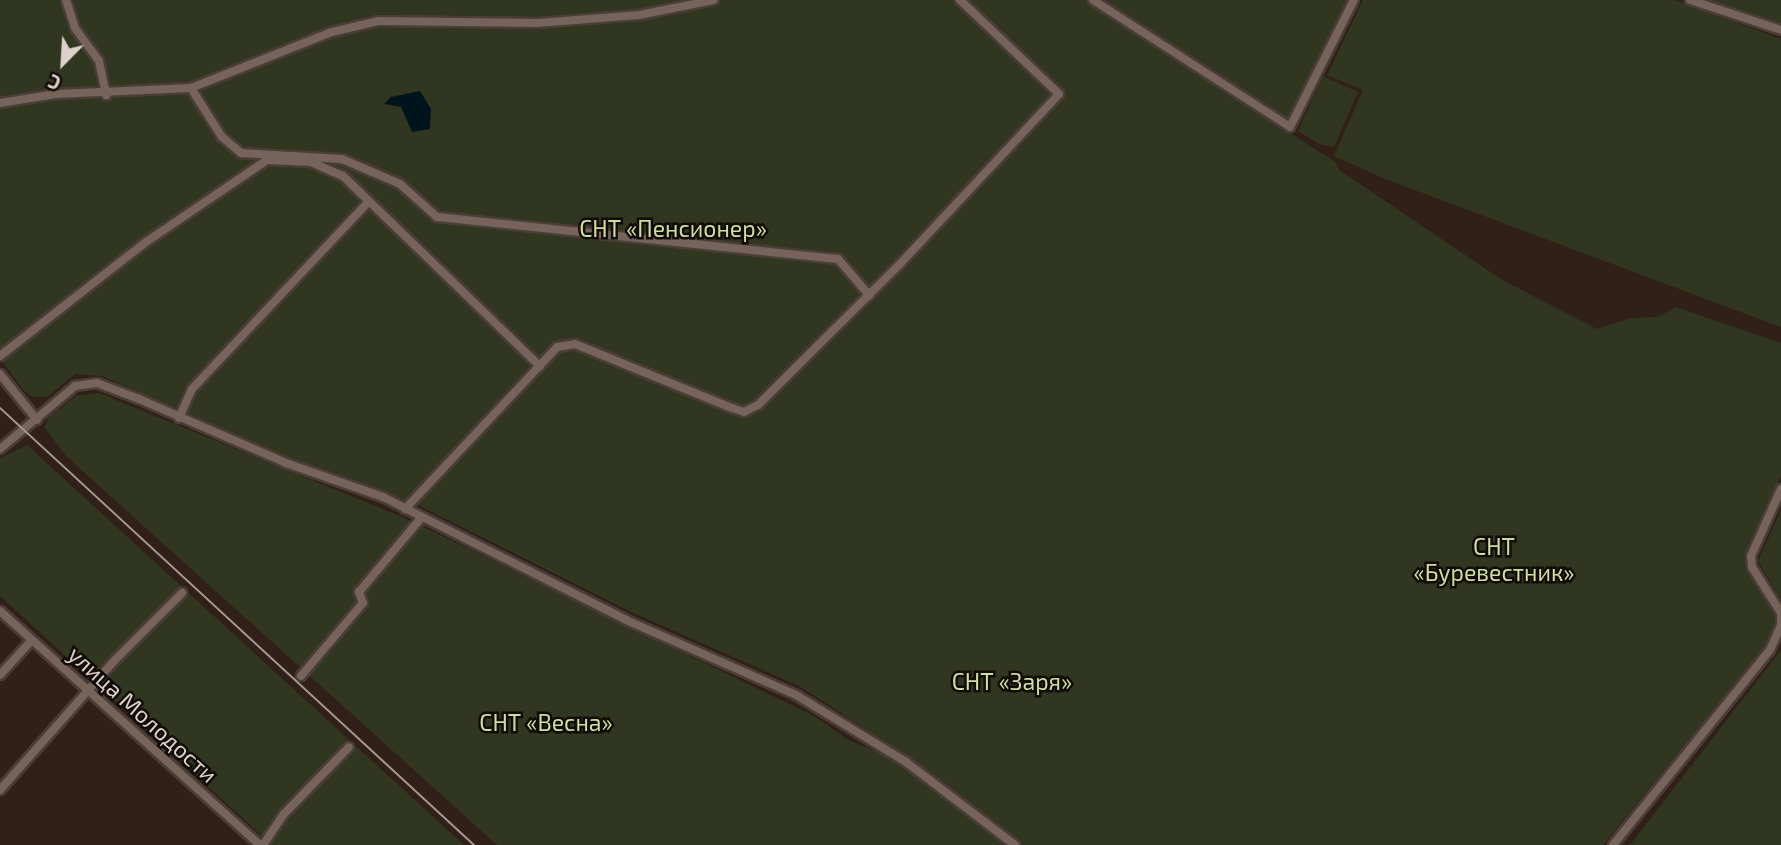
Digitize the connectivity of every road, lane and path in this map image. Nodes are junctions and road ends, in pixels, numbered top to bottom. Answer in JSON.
{"nodes":[{"id":1,"x":66,"y":0,"type":"edge"},
{"id":2,"x":714,"y":0,"type":"edge"},
{"id":3,"x":960,"y":0,"type":"edge"},
{"id":4,"x":1093,"y":0,"type":"edge"},
{"id":5,"x":1354,"y":0,"type":"edge"},
{"id":6,"x":1690,"y":0,"type":"edge"},
{"id":7,"x":1781,"y":30,"type":"edge"},
{"id":8,"x":191,"y":88,"type":"junction"},
{"id":9,"x":106,"y":95,"type":"junction"},
{"id":10,"x":0,"y":103,"type":"edge"},
{"id":11,"x":368,"y":202,"type":"junction"},
{"id":12,"x":869,"y":295,"type":"junction"},
{"id":13,"x":0,"y":356,"type":"edge"},
{"id":14,"x":540,"y":366,"type":"junction"},
{"id":15,"x":0,"y":374,"type":"edge"},
{"id":16,"x":179,"y":418,"type":"junction"},
{"id":17,"x":37,"y":420,"type":"junction"},
{"id":18,"x":0,"y":449,"type":"edge"},
{"id":19,"x":1781,"y":489,"type":"edge"},
{"id":20,"x":404,"y":509,"type":"junction"},
{"id":21,"x":421,"y":518,"type":"junction"},
{"id":22,"x":182,"y":593,"type":"dead end"},
{"id":23,"x":0,"y":611,"type":"edge"},
{"id":24,"x":1781,"y":625,"type":"edge"},
{"id":25,"x":32,"y":640,"type":"junction"},
{"id":26,"x":0,"y":675,"type":"edge"},
{"id":27,"x":301,"y":676,"type":"dead end"},
{"id":28,"x":88,"y":690,"type":"junction"},
{"id":29,"x":349,"y":747,"type":"dead end"},
{"id":30,"x":0,"y":790,"type":"edge"},
{"id":31,"x":262,"y":845,"type":"edge"},
{"id":32,"x":1015,"y":845,"type":"edge"},
{"id":33,"x":1613,"y":845,"type":"edge"}],
"edges":[{"from":1,"to":9,"type":"street"},
{"from":2,"to":8,"type":"street"},
{"from":3,"to":12,"type":"street"},
{"from":4,"to":5,"type":"street"},
{"from":6,"to":7,"type":"street"},
{"from":8,"to":9,"type":"street"},
{"from":8,"to":12,"type":"street"},
{"from":9,"to":10,"type":"street"},
{"from":11,"to":13,"type":"street"},
{"from":11,"to":14,"type":"street"},
{"from":11,"to":16,"type":"street"},
{"from":12,"to":14,"type":"street"},
{"from":14,"to":20,"type":"street"},
{"from":15,"to":17,"type":"street"},
{"from":16,"to":17,"type":"street"},
{"from":16,"to":20,"type":"street"},
{"from":17,"to":18,"type":"street"},
{"from":19,"to":24,"type":"street"},
{"from":20,"to":21,"type":"street"},
{"from":21,"to":27,"type":"street"},
{"from":21,"to":32,"type":"street"},
{"from":22,"to":28,"type":"street"},
{"from":23,"to":25,"type":"street","name":"улица Молодости"},
{"from":24,"to":33,"type":"street"},
{"from":25,"to":26,"type":"street"},
{"from":25,"to":28,"type":"street","name":"улица Молодости"},
{"from":28,"to":30,"type":"street"},
{"from":28,"to":31,"type":"street","name":"улица Молодости"},
{"from":29,"to":31,"type":"street"}]}
